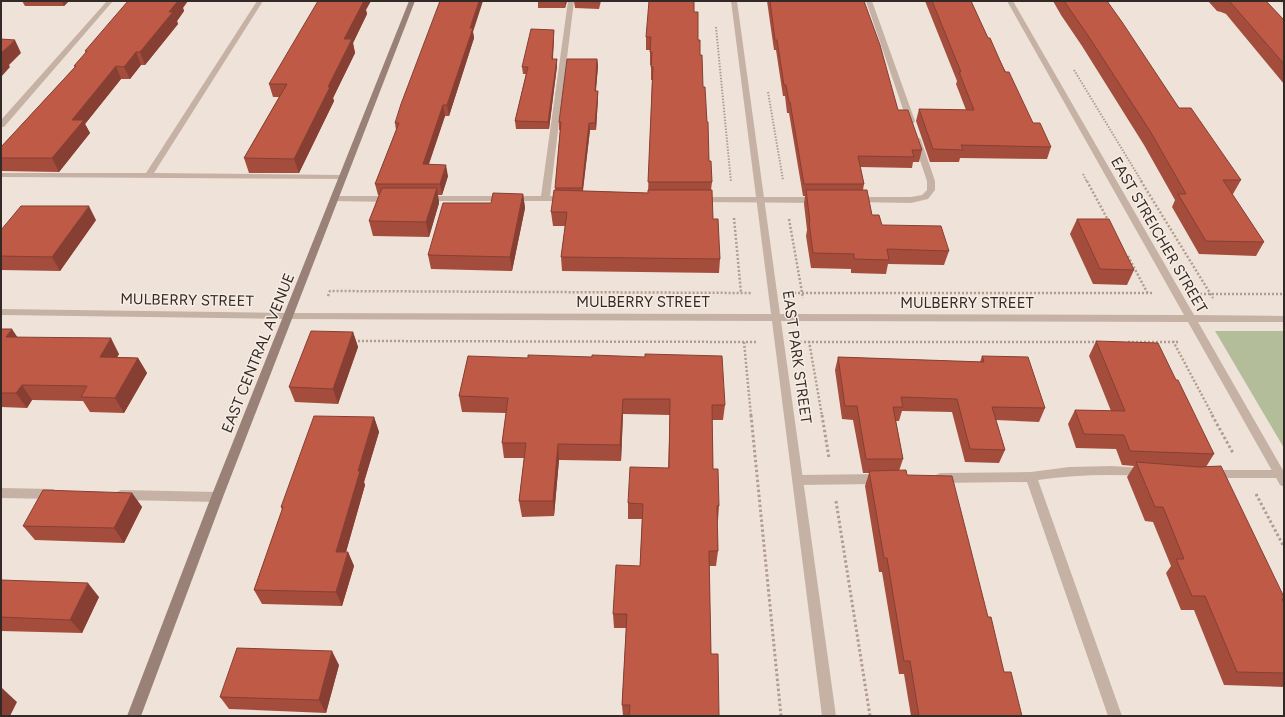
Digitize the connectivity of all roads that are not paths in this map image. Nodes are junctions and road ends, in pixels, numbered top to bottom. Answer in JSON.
{"nodes":[{"id":1,"x":110,"y":1,"type":"edge"},
{"id":2,"x":260,"y":1,"type":"edge"},
{"id":3,"x":412,"y":1,"type":"edge"},
{"id":4,"x":571,"y":1,"type":"edge"},
{"id":5,"x":734,"y":1,"type":"edge"},
{"id":6,"x":869,"y":1,"type":"edge"},
{"id":7,"x":1010,"y":1,"type":"edge"},
{"id":8,"x":1,"y":125,"type":"edge"},
{"id":9,"x":1,"y":175,"type":"edge"},
{"id":10,"x":148,"y":176,"type":"junction"},
{"id":11,"x":343,"y":177,"type":"junction"},
{"id":12,"x":334,"y":199,"type":"junction"},
{"id":13,"x":397,"y":199,"type":"edge"},
{"id":14,"x":420,"y":199,"type":"edge"},
{"id":15,"x":545,"y":199,"type":"junction"},
{"id":16,"x":576,"y":200,"type":"edge"},
{"id":17,"x":686,"y":200,"type":"edge"},
{"id":18,"x":760,"y":200,"type":"junction"},
{"id":19,"x":825,"y":200,"type":"edge"},
{"id":20,"x":848,"y":200,"type":"edge"},
{"id":21,"x":1,"y":312,"type":"edge"},
{"id":22,"x":289,"y":316,"type":"junction"},
{"id":23,"x":776,"y":318,"type":"junction"},
{"id":24,"x":1191,"y":318,"type":"junction"},
{"id":25,"x":1284,"y":319,"type":"edge"},
{"id":26,"x":1150,"y":472,"type":"edge"},
{"id":27,"x":1197,"y":474,"type":"edge"},
{"id":28,"x":1031,"y":477,"type":"junction"},
{"id":29,"x":928,"y":478,"type":"edge"},
{"id":30,"x":1282,"y":478,"type":"edge"},
{"id":31,"x":888,"y":479,"type":"edge"},
{"id":32,"x":798,"y":480,"type":"junction"},
{"id":33,"x":1,"y":493,"type":"edge"},
{"id":34,"x":63,"y":494,"type":"edge"},
{"id":35,"x":109,"y":495,"type":"edge"},
{"id":36,"x":217,"y":497,"type":"junction"},
{"id":37,"x":134,"y":716,"type":"edge"},
{"id":38,"x":829,"y":716,"type":"edge"},
{"id":39,"x":1115,"y":716,"type":"edge"}],
"edges":[{"from":1,"to":8,"type":"street"},
{"from":2,"to":10,"type":"street"},
{"from":3,"to":11,"type":"street","name":"EAST CENTRAL AVENUE"},
{"from":4,"to":15,"type":"street"},
{"from":5,"to":18,"type":"street","name":"EAST PARK STREET"},
{"from":6,"to":20,"type":"street"},
{"from":7,"to":24,"type":"street","name":"EAST STREICHER STREET"},
{"from":9,"to":10,"type":"street"},
{"from":10,"to":11,"type":"street"},
{"from":11,"to":12,"type":"street","name":"EAST CENTRAL AVENUE"},
{"from":12,"to":13,"type":"street"},
{"from":12,"to":22,"type":"street","name":"EAST CENTRAL AVENUE"},
{"from":14,"to":15,"type":"street"},
{"from":15,"to":16,"type":"street"},
{"from":17,"to":18,"type":"street"},
{"from":18,"to":19,"type":"street"},
{"from":18,"to":23,"type":"street","name":"EAST PARK STREET"},
{"from":21,"to":22,"type":"street","name":"MULBERRY STREET"},
{"from":22,"to":23,"type":"street","name":"MULBERRY STREET"},
{"from":22,"to":36,"type":"street","name":"EAST CENTRAL AVENUE"},
{"from":23,"to":24,"type":"street","name":"MULBERRY STREET"},
{"from":23,"to":32,"type":"street","name":"EAST PARK STREET"},
{"from":24,"to":25,"type":"street","name":"MULBERRY STREET"},
{"from":24,"to":30,"type":"street","name":"EAST STREICHER STREET"},
{"from":26,"to":28,"type":"street"},
{"from":27,"to":30,"type":"street"},
{"from":28,"to":29,"type":"street"},
{"from":28,"to":39,"type":"street"},
{"from":31,"to":32,"type":"street"},
{"from":32,"to":38,"type":"street","name":"EAST PARK STREET"},
{"from":33,"to":34,"type":"street"},
{"from":35,"to":36,"type":"street"},
{"from":36,"to":37,"type":"street","name":"EAST CENTRAL AVENUE"}]}
